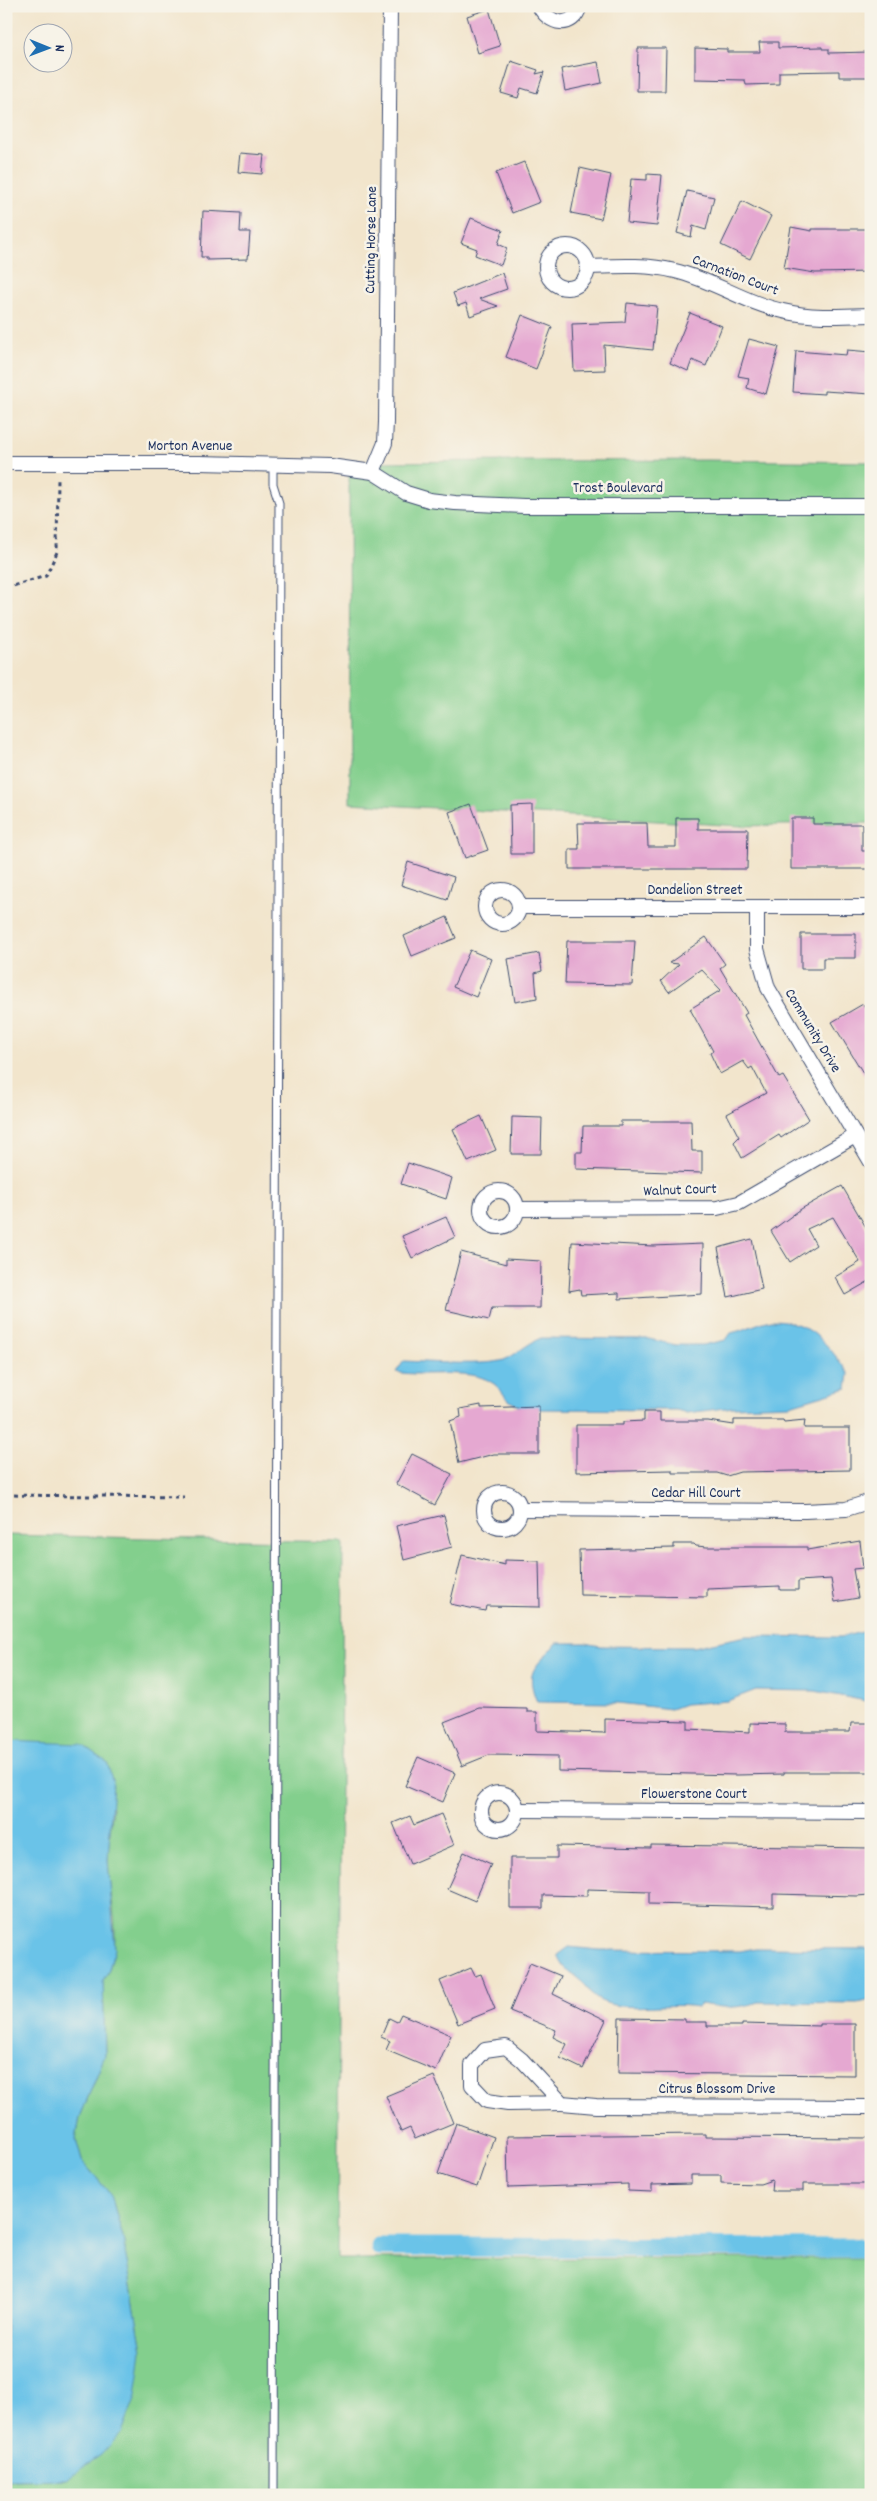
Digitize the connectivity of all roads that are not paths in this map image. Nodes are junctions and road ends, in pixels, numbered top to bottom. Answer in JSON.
{"nodes":[{"id":1,"x":390,"y":6,"type":"edge"},
{"id":2,"x":539,"y":6,"type":"edge"},
{"id":3,"x":580,"y":6,"type":"edge"},
{"id":4,"x":587,"y":267,"type":"dead end"},
{"id":5,"x":871,"y":315,"type":"edge"},
{"id":6,"x":6,"y":463,"type":"edge"},
{"id":7,"x":273,"y":464,"type":"junction"},
{"id":8,"x":373,"y":472,"type":"junction"},
{"id":9,"x":871,"y":506,"type":"edge"},
{"id":10,"x":520,"y":906,"type":"dead end"},
{"id":11,"x":757,"y":907,"type":"junction"},
{"id":12,"x":871,"y":907,"type":"edge"},
{"id":13,"x":855,"y":1136,"type":"junction"},
{"id":14,"x":871,"y":1162,"type":"edge"},
{"id":15,"x":517,"y":1209,"type":"dead end"},
{"id":16,"x":871,"y":1501,"type":"edge"},
{"id":17,"x":520,"y":1509,"type":"dead end"},
{"id":18,"x":517,"y":1810,"type":"dead end"},
{"id":19,"x":871,"y":1812,"type":"edge"},
{"id":20,"x":562,"y":2103,"type":"junction"},
{"id":21,"x":871,"y":2107,"type":"edge"},
{"id":22,"x":274,"y":2495,"type":"edge"}],
"edges":[{"from":1,"to":8,"type":"street","name":"Cutting Horse Lane"},
{"from":2,"to":3,"type":"street"},
{"from":4,"to":5,"type":"street","name":"Carnation Court"},
{"from":6,"to":7,"type":"street","name":"Morton Avenue"},
{"from":7,"to":8,"type":"street","name":"Morton Avenue"},
{"from":7,"to":22,"type":"lane"},
{"from":8,"to":9,"type":"street","name":"Trost Boulevard"},
{"from":10,"to":11,"type":"street","name":"Dandelion Street"},
{"from":11,"to":12,"type":"street","name":"Dandelion Street"},
{"from":11,"to":13,"type":"street","name":"Community Drive"},
{"from":13,"to":14,"type":"street","name":"Community Drive"},
{"from":13,"to":15,"type":"street","name":"Walnut Court"},
{"from":16,"to":17,"type":"street","name":"Cedar Hill Court"},
{"from":18,"to":19,"type":"street","name":"Flowerstone Court"},
{"from":20,"to":20,"type":"street","name":"Citrus Blossom Drive"},
{"from":20,"to":21,"type":"street","name":"Citrus Blossom Drive"}]}
